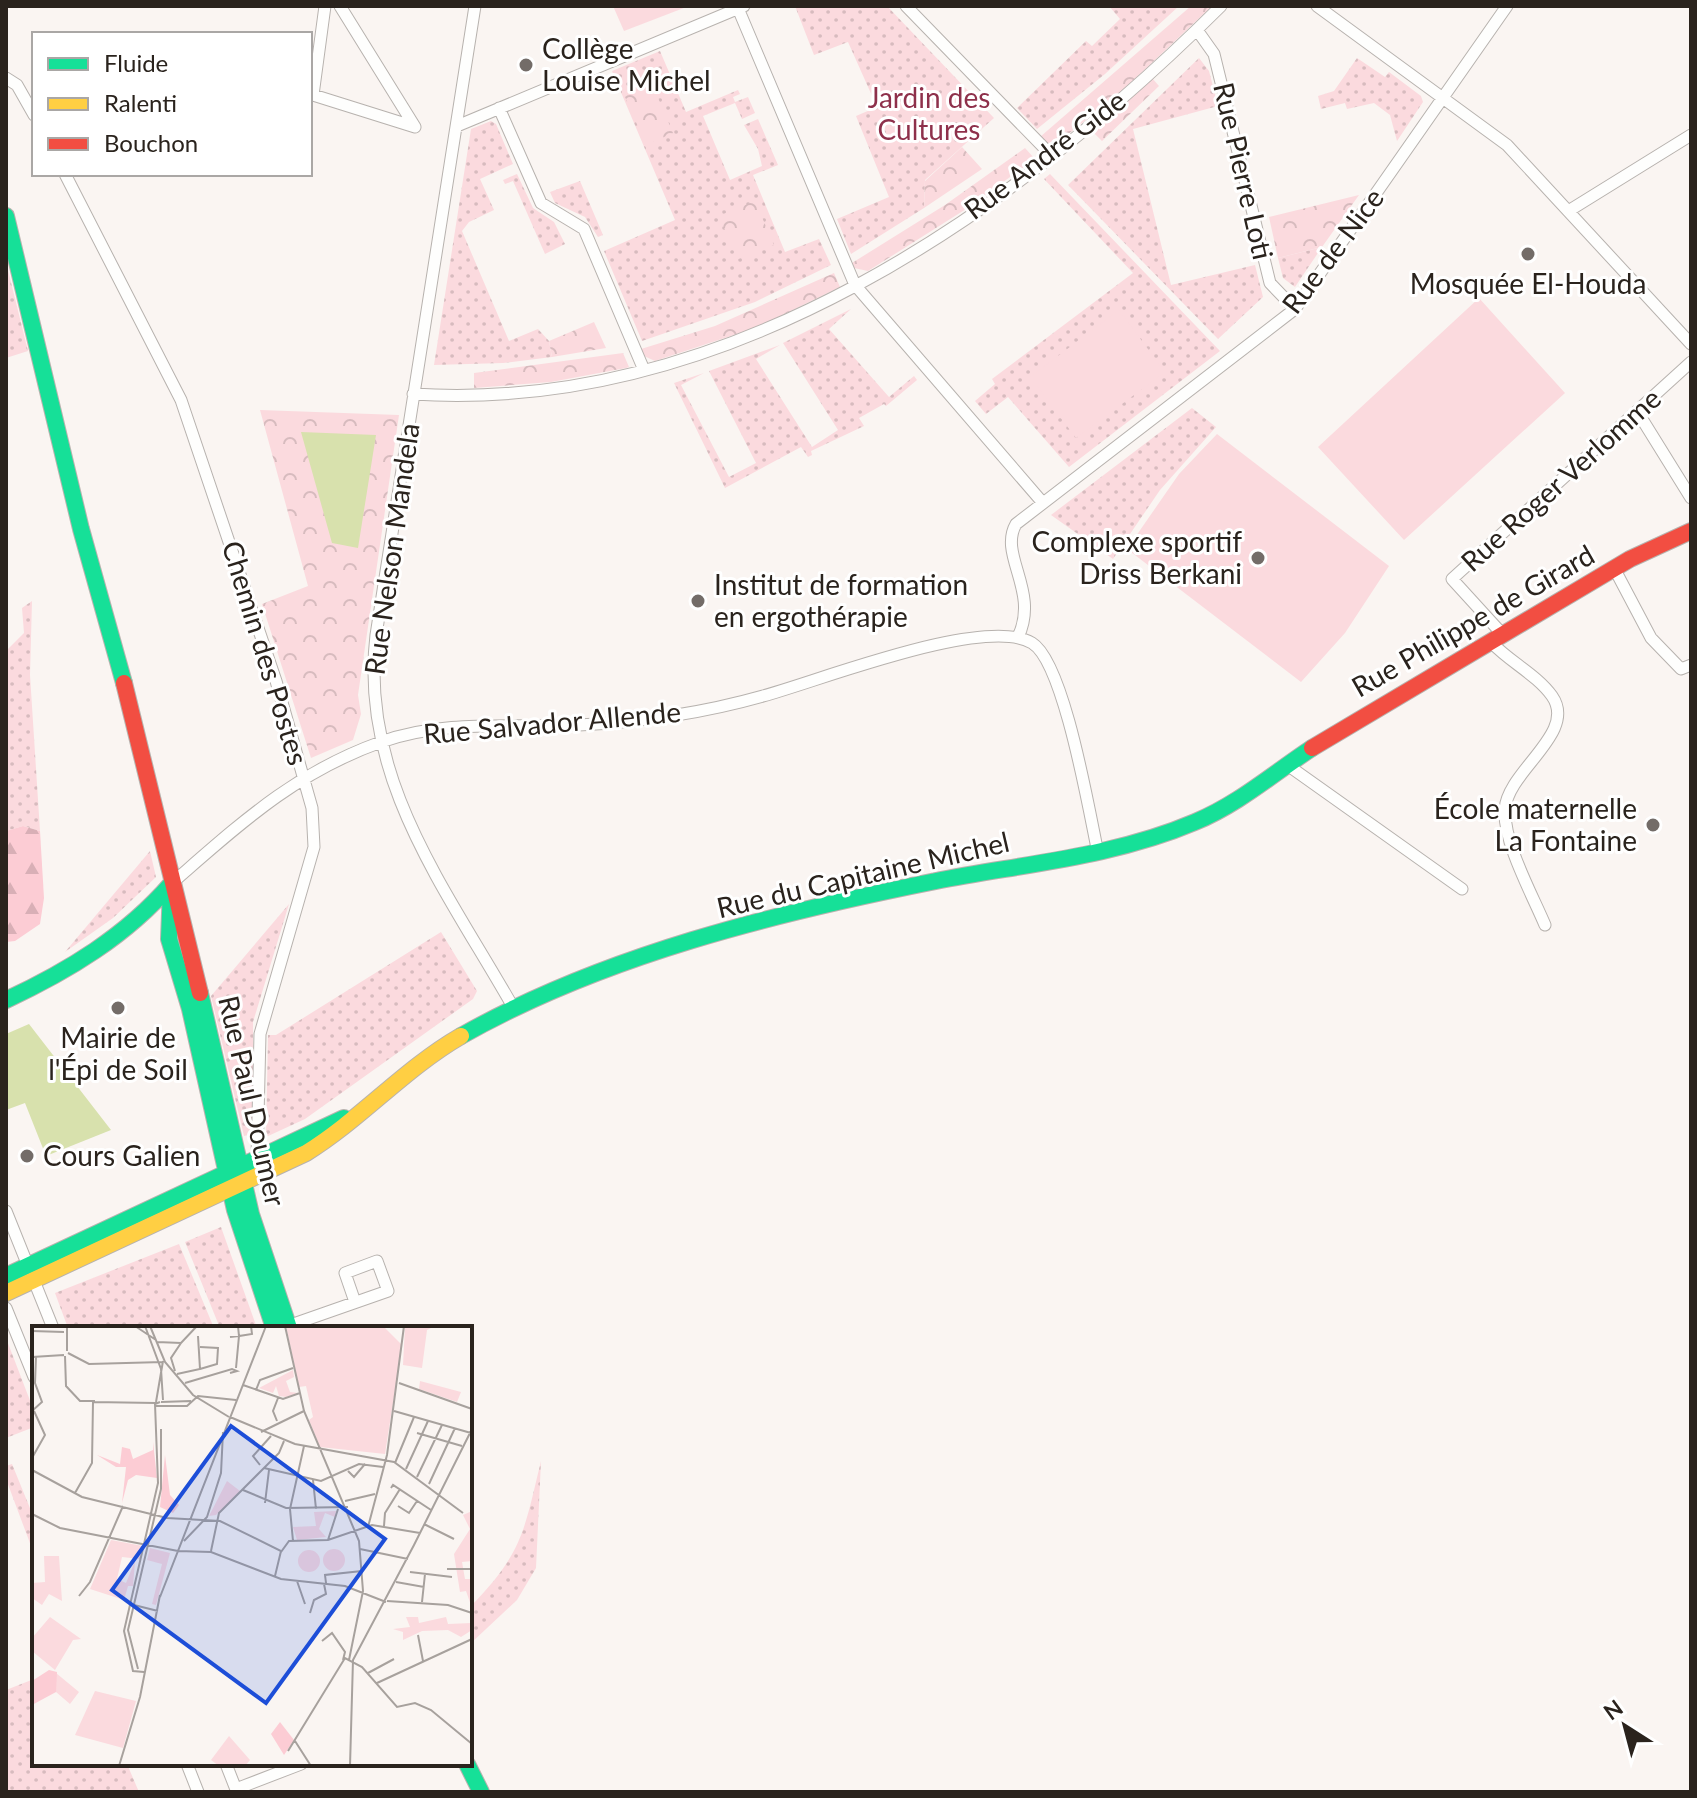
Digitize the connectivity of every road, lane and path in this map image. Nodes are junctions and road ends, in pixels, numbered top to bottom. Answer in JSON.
{"nodes":[{"id":1,"x":325,"y":6,"type":"edge"},
{"id":2,"x":340,"y":6,"type":"edge"},
{"id":3,"x":475,"y":6,"type":"edge"},
{"id":4,"x":906,"y":6,"type":"edge"},
{"id":5,"x":1221,"y":6,"type":"edge"},
{"id":6,"x":1317,"y":6,"type":"edge"},
{"id":7,"x":1507,"y":6,"type":"edge"},
{"id":8,"x":740,"y":7,"type":"edge"},
{"id":9,"x":1197,"y":30,"type":"junction"},
{"id":10,"x":6,"y":78,"type":"edge"},
{"id":11,"x":1443,"y":99,"type":"junction"},
{"id":12,"x":499,"y":108,"type":"junction"},
{"id":13,"x":32,"y":111,"type":"edge"},
{"id":14,"x":457,"y":126,"type":"junction"},
{"id":15,"x":1691,"y":135,"type":"edge"},
{"id":16,"x":1051,"y":155,"type":"junction"},
{"id":17,"x":66,"y":176,"type":"edge"},
{"id":18,"x":1570,"y":210,"type":"junction"},
{"id":19,"x":6,"y":216,"type":"edge"},
{"id":20,"x":855,"y":285,"type":"junction"},
{"id":21,"x":1295,"y":309,"type":"junction"},
{"id":22,"x":1691,"y":344,"type":"edge"},
{"id":23,"x":1691,"y":362,"type":"edge"},
{"id":24,"x":644,"y":370,"type":"junction"},
{"id":25,"x":413,"y":394,"type":"junction"},
{"id":26,"x":1637,"y":411,"type":"junction"},
{"id":27,"x":1691,"y":498,"type":"edge"},
{"id":28,"x":1043,"y":503,"type":"junction"},
{"id":29,"x":1691,"y":531,"type":"edge"},
{"id":30,"x":1614,"y":568,"type":"junction"},
{"id":31,"x":1018,"y":637,"type":"junction"},
{"id":32,"x":1498,"y":639,"type":"junction"},
{"id":33,"x":1691,"y":665,"type":"edge"},
{"id":34,"x":380,"y":742,"type":"junction"},
{"id":35,"x":1286,"y":764,"type":"junction"},
{"id":36,"x":304,"y":777,"type":"junction"},
{"id":37,"x":1098,"y":853,"type":"junction"},
{"id":38,"x":172,"y":883,"type":"junction"},
{"id":39,"x":1462,"y":889,"type":"dead end"},
{"id":40,"x":1545,"y":925,"type":"dead end"},
{"id":41,"x":6,"y":1000,"type":"edge"},
{"id":42,"x":513,"y":1007,"type":"junction"},
{"id":43,"x":373,"y":1100,"type":"junction"},
{"id":44,"x":257,"y":1159,"type":"junction"},
{"id":45,"x":236,"y":1179,"type":"junction"},
{"id":46,"x":6,"y":1211,"type":"edge"},
{"id":47,"x":32,"y":1274,"type":"junction"},
{"id":48,"x":6,"y":1276,"type":"edge"},
{"id":49,"x":6,"y":1293,"type":"edge"},
{"id":50,"x":355,"y":1302,"type":"dead end"},
{"id":51,"x":6,"y":1308,"type":"edge"},
{"id":52,"x":52,"y":1326,"type":"edge"},
{"id":53,"x":284,"y":1326,"type":"edge"},
{"id":54,"x":287,"y":1326,"type":"edge"},
{"id":55,"x":32,"y":1372,"type":"edge"},
{"id":56,"x":188,"y":1766,"type":"edge"},
{"id":57,"x":227,"y":1766,"type":"edge"},
{"id":58,"x":296,"y":1766,"type":"edge"},
{"id":59,"x":468,"y":1766,"type":"edge"},
{"id":60,"x":236,"y":1791,"type":"edge"},
{"id":61,"x":198,"y":1792,"type":"edge"},
{"id":62,"x":481,"y":1792,"type":"edge"}],
"edges":[{"from":1,"to":2,"type":"street"},
{"from":3,"to":14,"type":"street"},
{"from":4,"to":16,"type":"street"},
{"from":5,"to":9,"type":"street","name":"Rue André Gide"},
{"from":6,"to":11,"type":"street"},
{"from":7,"to":11,"type":"street","name":"Rue de Nice"},
{"from":8,"to":12,"type":"street"},
{"from":8,"to":20,"type":"street"},
{"from":9,"to":16,"type":"street","name":"Rue André Gide"},
{"from":9,"to":21,"type":"street","name":"Rue Pierre Loti"},
{"from":10,"to":13,"type":"street"},
{"from":11,"to":18,"type":"street"},
{"from":11,"to":21,"type":"street","name":"Rue de Nice"},
{"from":12,"to":14,"type":"street"},
{"from":12,"to":24,"type":"street"},
{"from":14,"to":25,"type":"street","name":"Rue Nelson Mandela"},
{"from":15,"to":18,"type":"street"},
{"from":16,"to":20,"type":"street","name":"Rue André Gide"},
{"from":17,"to":36,"type":"street","name":"Chemin des Postes"},
{"from":18,"to":22,"type":"street"},
{"from":19,"to":38,"type":"main road","name":"Rue Paul Doumer"},
{"from":20,"to":24,"type":"street","name":"Rue André Gide"},
{"from":20,"to":28,"type":"street"},
{"from":21,"to":28,"type":"street","name":"Rue de Nice"},
{"from":23,"to":26,"type":"street","name":"Rue Roger Verlomme"},
{"from":24,"to":25,"type":"street","name":"Rue André Gide"},
{"from":25,"to":34,"type":"street","name":"Rue Nelson Mandela"},
{"from":26,"to":27,"type":"street"},
{"from":26,"to":32,"type":"street","name":"Rue Roger Verlomme"},
{"from":28,"to":31,"type":"street","name":"Rue de Nice"},
{"from":29,"to":30,"type":"main road","name":"Rue Philippe de Girard"},
{"from":30,"to":32,"type":"main road","name":"Rue Philippe de Girard"},
{"from":30,"to":33,"type":"street"},
{"from":31,"to":34,"type":"street","name":"Rue Salvador Allende"},
{"from":31,"to":37,"type":"street"},
{"from":32,"to":35,"type":"main road","name":"Rue Philippe de Girard"},
{"from":32,"to":40,"type":"street"},
{"from":34,"to":36,"type":"street","name":"Rue Salvador Allende"},
{"from":34,"to":42,"type":"street","name":"Rue Nelson Mandela"},
{"from":35,"to":37,"type":"main road","name":"Rue du Capitaine Michel"},
{"from":35,"to":39,"type":"street"},
{"from":36,"to":38,"type":"street","name":"Rue Salvador Allende"},
{"from":36,"to":44,"type":"street","name":"Chemin des Postes"},
{"from":37,"to":42,"type":"main road","name":"Rue du Capitaine Michel"},
{"from":38,"to":41,"type":"main road"},
{"from":38,"to":45,"type":"main road","name":"Rue Paul Doumer"},
{"from":42,"to":43,"type":"main road","name":"Rue du Capitaine Michel"},
{"from":43,"to":44,"type":"main road","name":"Rue du Capitaine Michel"},
{"from":43,"to":45,"type":"main road","name":"Rue du Capitaine Michel"},
{"from":44,"to":45,"type":"main road","name":"Rue du Capitaine Michel"},
{"from":45,"to":47,"type":"main road"},
{"from":45,"to":53,"type":"main road","name":"Rue Paul Doumer"},
{"from":46,"to":47,"type":"street"},
{"from":47,"to":48,"type":"main road"},
{"from":47,"to":49,"type":"main road"},
{"from":47,"to":52,"type":"street"},
{"from":50,"to":54,"type":"street"},
{"from":51,"to":55,"type":"street"},
{"from":56,"to":61,"type":"street"},
{"from":57,"to":60,"type":"street"},
{"from":58,"to":60,"type":"street"},
{"from":59,"to":62,"type":"main road"}]}
